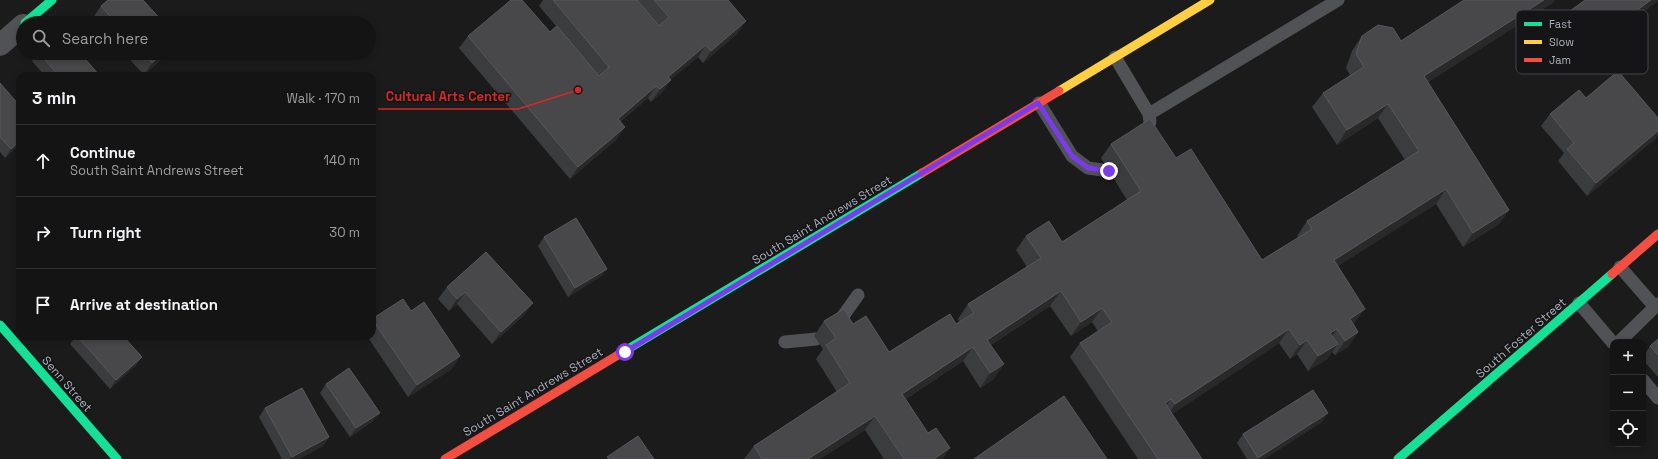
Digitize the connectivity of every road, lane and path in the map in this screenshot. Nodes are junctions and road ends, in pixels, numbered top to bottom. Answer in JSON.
{"nodes":[{"id":1,"x":52,"y":0,"type":"edge"},
{"id":2,"x":1210,"y":0,"type":"edge"},
{"id":3,"x":1331,"y":2,"type":"edge"},
{"id":4,"x":33,"y":16,"type":"edge"},
{"id":5,"x":16,"y":31,"type":"edge"},
{"id":6,"x":1,"y":43,"type":"edge"},
{"id":7,"x":1115,"y":57,"type":"junction"},
{"id":8,"x":1038,"y":103,"type":"junction"},
{"id":9,"x":1149,"y":114,"type":"junction"},
{"id":10,"x":1152,"y":132,"type":"edge"},
{"id":11,"x":1109,"y":171,"type":"dead end"},
{"id":12,"x":1658,"y":234,"type":"edge"},
{"id":13,"x":1620,"y":267,"type":"junction"},
{"id":14,"x":858,"y":295,"type":"dead end"},
{"id":15,"x":1579,"y":303,"type":"junction"},
{"id":16,"x":1656,"y":306,"type":"edge"},
{"id":17,"x":0,"y":324,"type":"edge"},
{"id":18,"x":836,"y":326,"type":"edge"},
{"id":19,"x":816,"y":339,"type":"dead end"},
{"id":20,"x":1610,"y":339,"type":"edge"},
{"id":21,"x":1623,"y":339,"type":"edge"},
{"id":22,"x":785,"y":342,"type":"dead end"},
{"id":23,"x":1646,"y":384,"type":"edge"},
{"id":24,"x":1658,"y":398,"type":"edge"},
{"id":25,"x":117,"y":459,"type":"edge"},
{"id":26,"x":445,"y":459,"type":"edge"},
{"id":27,"x":1398,"y":459,"type":"edge"}],
"edges":[{"from":1,"to":4,"type":"street"},
{"from":2,"to":7,"type":"street","name":"South Saint Andrews Street"},
{"from":3,"to":9,"type":"lane"},
{"from":5,"to":6,"type":"street"},
{"from":7,"to":8,"type":"street","name":"South Saint Andrews Street"},
{"from":7,"to":9,"type":"lane"},
{"from":8,"to":11,"type":"lane"},
{"from":8,"to":26,"type":"street","name":"South Saint Andrews Street"},
{"from":9,"to":10,"type":"lane"},
{"from":12,"to":13,"type":"street","name":"South Foster Street"},
{"from":13,"to":15,"type":"street","name":"South Foster Street"},
{"from":13,"to":16,"type":"lane"},
{"from":14,"to":18,"type":"lane"},
{"from":15,"to":20,"type":"lane"},
{"from":15,"to":27,"type":"street","name":"South Foster Street"},
{"from":16,"to":21,"type":"lane"},
{"from":17,"to":25,"type":"street","name":"Senn Street"},
{"from":19,"to":22,"type":"lane"},
{"from":23,"to":24,"type":"lane"}]}
